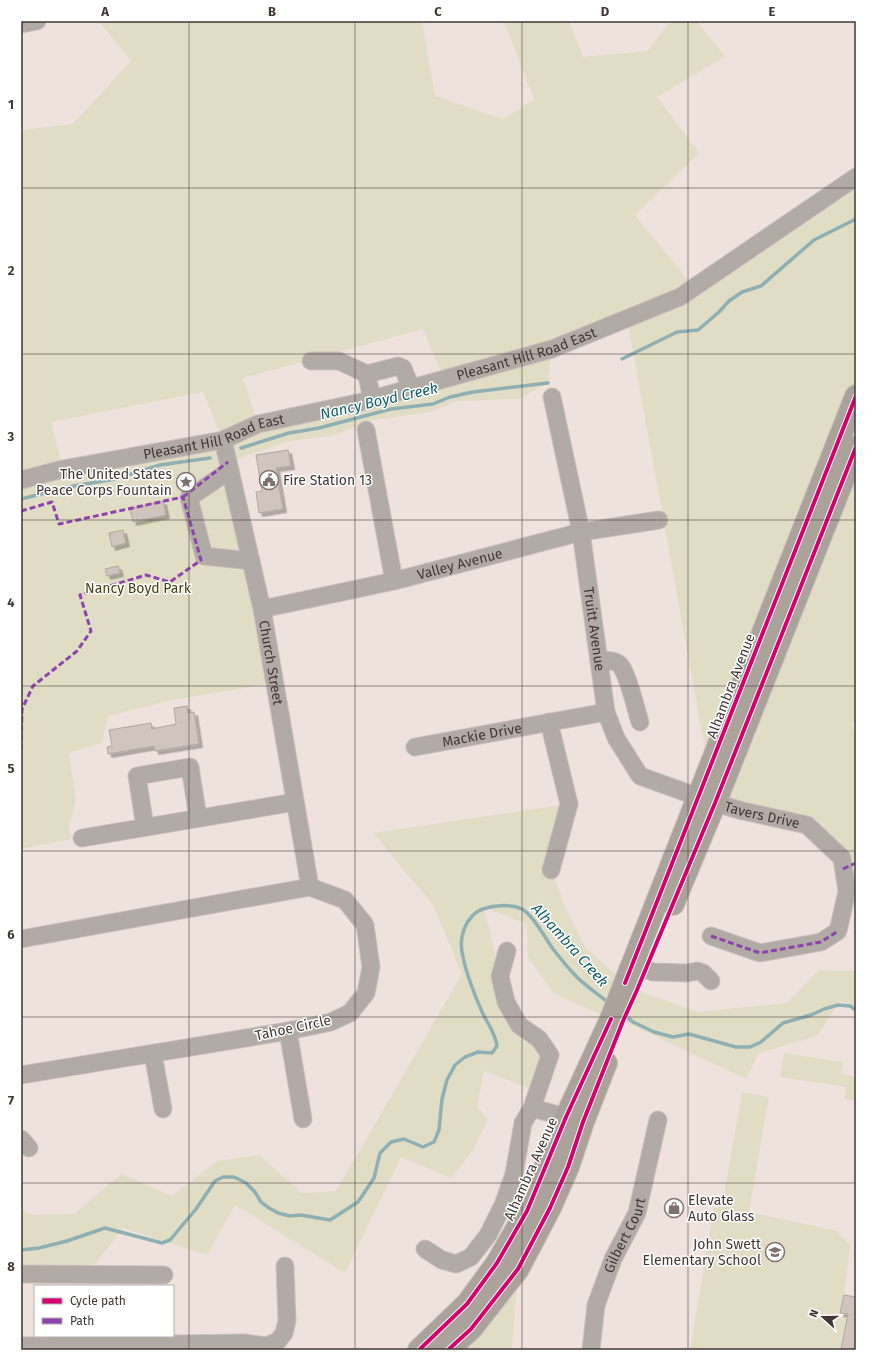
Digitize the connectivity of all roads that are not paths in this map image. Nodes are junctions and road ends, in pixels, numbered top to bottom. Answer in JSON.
{"nodes":[{"id":1,"x":37,"y":21,"type":"edge"},
{"id":2,"x":21,"y":24,"type":"edge"},
{"id":3,"x":856,"y":177,"type":"edge"},
{"id":4,"x":311,"y":361,"type":"dead end"},
{"id":5,"x":367,"y":374,"type":"junction"},
{"id":6,"x":411,"y":388,"type":"junction"},
{"id":7,"x":856,"y":396,"type":"edge"},
{"id":8,"x":552,"y":397,"type":"dead end"},
{"id":9,"x":372,"y":399,"type":"junction"},
{"id":10,"x":366,"y":430,"type":"dead end"},
{"id":11,"x":223,"y":440,"type":"junction"},
{"id":12,"x":856,"y":447,"type":"edge"},
{"id":13,"x":230,"y":470,"type":"junction"},
{"id":14,"x":21,"y":480,"type":"edge"},
{"id":15,"x":659,"y":520,"type":"dead end"},
{"id":16,"x":581,"y":532,"type":"junction"},
{"id":17,"x":251,"y":561,"type":"junction"},
{"id":18,"x":394,"y":581,"type":"junction"},
{"id":19,"x":262,"y":610,"type":"junction"},
{"id":20,"x":599,"y":660,"type":"junction"},
{"id":21,"x":606,"y":712,"type":"junction"},
{"id":22,"x":549,"y":722,"type":"junction"},
{"id":23,"x":640,"y":722,"type":"dead end"},
{"id":24,"x":415,"y":747,"type":"dead end"},
{"id":25,"x":707,"y":800,"type":"junction"},
{"id":26,"x":295,"y":802,"type":"junction"},
{"id":27,"x":198,"y":818,"type":"junction"},
{"id":28,"x":145,"y":827,"type":"junction"},
{"id":29,"x":82,"y":838,"type":"dead end"},
{"id":30,"x":850,"y":866,"type":"edge"},
{"id":31,"x":552,"y":870,"type":"dead end"},
{"id":32,"x":310,"y":887,"type":"junction"},
{"id":33,"x":711,"y":936,"type":"dead end"},
{"id":34,"x":21,"y":939,"type":"edge"},
{"id":35,"x":507,"y":951,"type":"dead end"},
{"id":36,"x":635,"y":977,"type":"junction"},
{"id":37,"x":711,"y":981,"type":"dead end"},
{"id":38,"x":288,"y":1031,"type":"junction"},
{"id":39,"x":153,"y":1054,"type":"junction"},
{"id":40,"x":21,"y":1075,"type":"edge"},
{"id":41,"x":532,"y":1108,"type":"junction"},
{"id":42,"x":163,"y":1109,"type":"dead end"},
{"id":43,"x":303,"y":1118,"type":"dead end"},
{"id":44,"x":574,"y":1120,"type":"junction"},
{"id":45,"x":658,"y":1120,"type":"dead end"},
{"id":46,"x":425,"y":1249,"type":"dead end"},
{"id":47,"x":285,"y":1266,"type":"dead end"},
{"id":48,"x":21,"y":1274,"type":"edge"},
{"id":49,"x":164,"y":1275,"type":"dead end"},
{"id":50,"x":21,"y":1346,"type":"edge"},
{"id":51,"x":419,"y":1350,"type":"edge"},
{"id":52,"x":448,"y":1350,"type":"edge"},
{"id":53,"x":590,"y":1350,"type":"edge"}],
"edges":[{"from":1,"to":2,"type":"street"},
{"from":3,"to":6,"type":"street","name":"Pleasant Hill Road East"},
{"from":4,"to":5,"type":"street"},
{"from":5,"to":6,"type":"street"},
{"from":5,"to":9,"type":"street"},
{"from":6,"to":9,"type":"street","name":"Pleasant Hill Road East"},
{"from":7,"to":25,"type":"main road","name":"Alhambra Avenue"},
{"from":8,"to":16,"type":"street","name":"Truitt Avenue"},
{"from":9,"to":11,"type":"street","name":"Pleasant Hill Road East"},
{"from":10,"to":18,"type":"street"},
{"from":11,"to":13,"type":"street","name":"Church Street"},
{"from":11,"to":14,"type":"street","name":"Pleasant Hill Road East"},
{"from":12,"to":25,"type":"main road","name":"Alhambra Avenue"},
{"from":13,"to":17,"type":"street","name":"Church Street"},
{"from":13,"to":17,"type":"street"},
{"from":15,"to":16,"type":"street","name":"Valley Avenue"},
{"from":16,"to":18,"type":"street","name":"Valley Avenue"},
{"from":16,"to":20,"type":"street","name":"Truitt Avenue"},
{"from":17,"to":19,"type":"street","name":"Church Street"},
{"from":18,"to":19,"type":"street","name":"Valley Avenue"},
{"from":19,"to":26,"type":"street","name":"Church Street"},
{"from":20,"to":21,"type":"street","name":"Truitt Avenue"},
{"from":20,"to":23,"type":"street"},
{"from":21,"to":22,"type":"street","name":"Mackie Drive"},
{"from":21,"to":25,"type":"street","name":"Truitt Avenue"},
{"from":22,"to":24,"type":"street","name":"Mackie Drive"},
{"from":22,"to":31,"type":"street"},
{"from":25,"to":30,"type":"street","name":"Tavers Drive"},
{"from":25,"to":36,"type":"main road","name":"Alhambra Avenue"},
{"from":26,"to":27,"type":"street"},
{"from":26,"to":32,"type":"street","name":"Church Street"},
{"from":27,"to":28,"type":"street"},
{"from":27,"to":28,"type":"street"},
{"from":28,"to":29,"type":"street"},
{"from":30,"to":33,"type":"street","name":"Tavers Drive"},
{"from":32,"to":34,"type":"street"},
{"from":32,"to":38,"type":"street","name":"Tahoe Circle"},
{"from":35,"to":41,"type":"street"},
{"from":36,"to":37,"type":"street"},
{"from":36,"to":44,"type":"main road","name":"Alhambra Avenue"},
{"from":38,"to":39,"type":"street","name":"Tahoe Circle"},
{"from":38,"to":43,"type":"street"},
{"from":39,"to":40,"type":"street","name":"Tahoe Circle"},
{"from":39,"to":42,"type":"street"},
{"from":41,"to":44,"type":"street"},
{"from":41,"to":46,"type":"street"},
{"from":44,"to":51,"type":"main road","name":"Alhambra Avenue"},
{"from":44,"to":52,"type":"main road","name":"Alhambra Avenue"},
{"from":45,"to":53,"type":"street","name":"Gilbert Court"},
{"from":47,"to":50,"type":"street"},
{"from":48,"to":49,"type":"street"}]}
